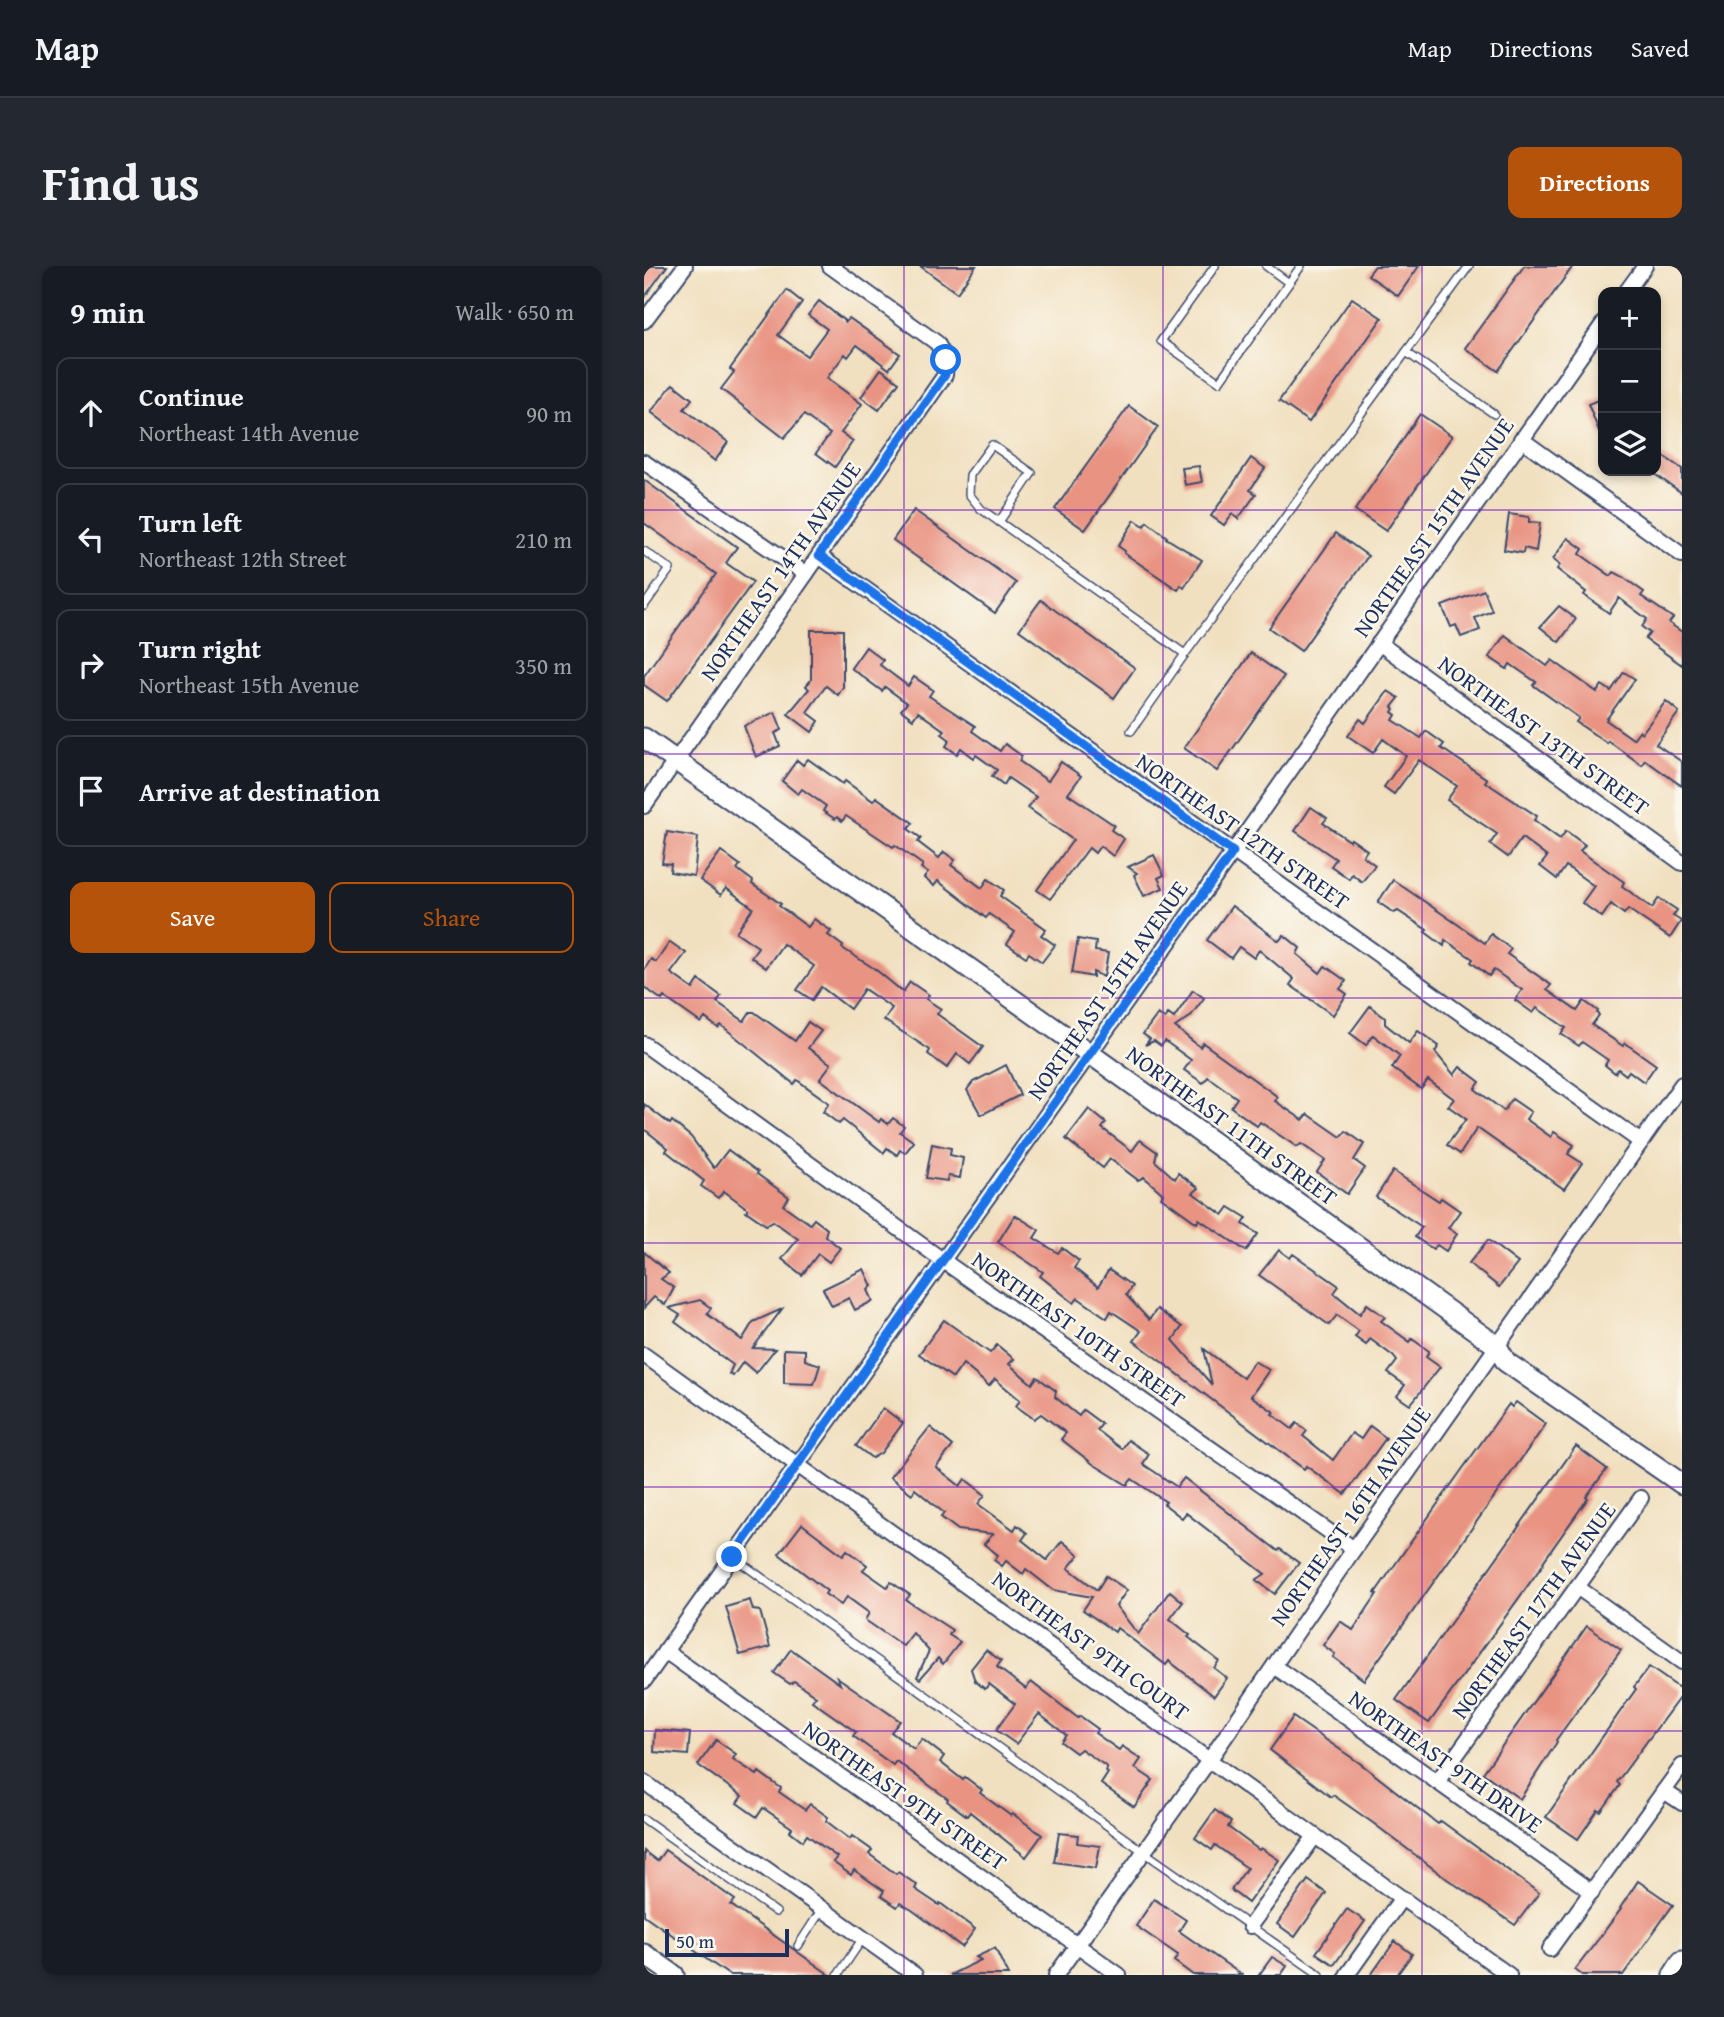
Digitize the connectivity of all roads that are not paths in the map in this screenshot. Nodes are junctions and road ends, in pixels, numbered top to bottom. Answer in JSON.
{"nodes":[{"id":1,"x":685,"y":266,"type":"edge"},
{"id":2,"x":830,"y":266,"type":"edge"},
{"id":3,"x":1215,"y":266,"type":"edge"},
{"id":4,"x":1266,"y":266,"type":"edge"},
{"id":5,"x":1301,"y":266,"type":"edge"},
{"id":6,"x":1469,"y":266,"type":"edge"},
{"id":7,"x":1645,"y":266,"type":"edge"},
{"id":8,"x":1290,"y":282,"type":"junction"},
{"id":9,"x":1630,"y":287,"type":"edge"},
{"id":10,"x":644,"y":321,"type":"edge"},
{"id":11,"x":1598,"y":331,"type":"edge"},
{"id":12,"x":1406,"y":352,"type":"junction"},
{"id":13,"x":1494,"y":414,"type":"dead end"},
{"id":14,"x":1521,"y":439,"type":"junction"},
{"id":15,"x":644,"y":462,"type":"edge"},
{"id":16,"x":999,"y":522,"type":"junction"},
{"id":17,"x":644,"y":551,"type":"edge"},
{"id":18,"x":819,"y":555,"type":"junction"},
{"id":19,"x":1682,"y":555,"type":"edge"},
{"id":20,"x":806,"y":574,"type":"junction"},
{"id":21,"x":644,"y":606,"type":"edge"},
{"id":22,"x":1379,"y":643,"type":"junction"},
{"id":23,"x":1185,"y":654,"type":"junction"},
{"id":24,"x":1132,"y":731,"type":"dead end"},
{"id":25,"x":644,"y":738,"type":"edge"},
{"id":26,"x":676,"y":761,"type":"junction"},
{"id":27,"x":644,"y":806,"type":"edge"},
{"id":28,"x":1233,"y":852,"type":"junction"},
{"id":29,"x":1682,"y":863,"type":"edge"},
{"id":30,"x":644,"y":1044,"type":"edge"},
{"id":31,"x":1089,"y":1053,"type":"junction"},
{"id":32,"x":1682,"y":1084,"type":"edge"},
{"id":33,"x":1641,"y":1142,"type":"junction"},
{"id":34,"x":943,"y":1261,"type":"junction"},
{"id":35,"x":1497,"y":1346,"type":"junction"},
{"id":36,"x":644,"y":1355,"type":"edge"},
{"id":37,"x":798,"y":1464,"type":"junction"},
{"id":38,"x":1682,"y":1484,"type":"edge"},
{"id":39,"x":1641,"y":1498,"type":"dead end"},
{"id":40,"x":1354,"y":1549,"type":"junction"},
{"id":41,"x":732,"y":1557,"type":"junction"},
{"id":42,"x":1577,"y":1587,"type":"junction"},
{"id":43,"x":665,"y":1651,"type":"junction"},
{"id":44,"x":1682,"y":1662,"type":"edge"},
{"id":45,"x":1274,"y":1666,"type":"junction"},
{"id":46,"x":644,"y":1681,"type":"edge"},
{"id":47,"x":1210,"y":1759,"type":"junction"},
{"id":48,"x":1682,"y":1766,"type":"edge"},
{"id":49,"x":644,"y":1782,"type":"edge"},
{"id":50,"x":1437,"y":1782,"type":"junction"},
{"id":51,"x":1664,"y":1791,"type":"junction"},
{"id":52,"x":1682,"y":1803,"type":"edge"},
{"id":53,"x":644,"y":1819,"type":"edge"},
{"id":54,"x":1315,"y":1836,"type":"junction"},
{"id":55,"x":1144,"y":1852,"type":"junction"},
{"id":56,"x":1592,"y":1892,"type":"junction"},
{"id":57,"x":1401,"y":1899,"type":"junction"},
{"id":58,"x":822,"y":1909,"type":"junction"},
{"id":59,"x":776,"y":1912,"type":"dead end"},
{"id":60,"x":1250,"y":1926,"type":"junction"},
{"id":61,"x":863,"y":1938,"type":"junction"},
{"id":62,"x":1077,"y":1945,"type":"junction"},
{"id":63,"x":798,"y":1946,"type":"dead end"},
{"id":64,"x":1550,"y":1949,"type":"dead end"},
{"id":65,"x":644,"y":1954,"type":"edge"},
{"id":66,"x":1682,"y":1961,"type":"edge"},
{"id":67,"x":1492,"y":1970,"type":"edge"},
{"id":68,"x":905,"y":1972,"type":"edge"},
{"id":69,"x":674,"y":1975,"type":"edge"},
{"id":70,"x":838,"y":1975,"type":"edge"},
{"id":71,"x":1056,"y":1975,"type":"edge"},
{"id":72,"x":1119,"y":1975,"type":"edge"},
{"id":73,"x":1320,"y":1975,"type":"edge"},
{"id":74,"x":1347,"y":1975,"type":"edge"},
{"id":75,"x":1509,"y":1975,"type":"edge"},
{"id":76,"x":1673,"y":1975,"type":"edge"}],
"edges":[{"from":1,"to":10,"type":"street"},
{"from":2,"to":18,"type":"street","name":"NORTHEAST 14TH AVENUE"},
{"from":3,"to":8,"type":"lane"},
{"from":4,"to":8,"type":"lane"},
{"from":5,"to":8,"type":"lane"},
{"from":6,"to":12,"type":"lane"},
{"from":7,"to":9,"type":"street"},
{"from":11,"to":14,"type":"street","name":"NORTHEAST 15TH AVENUE"},
{"from":12,"to":13,"type":"lane"},
{"from":12,"to":23,"type":"lane"},
{"from":14,"to":19,"type":"street"},
{"from":14,"to":22,"type":"street","name":"NORTHEAST 15TH AVENUE"},
{"from":15,"to":20,"type":"street"},
{"from":16,"to":16,"type":"lane"},
{"from":16,"to":23,"type":"lane"},
{"from":17,"to":21,"type":"lane"},
{"from":18,"to":20,"type":"street","name":"NORTHEAST 14TH AVENUE"},
{"from":18,"to":28,"type":"street","name":"NORTHEAST 12TH STREET"},
{"from":20,"to":26,"type":"street","name":"NORTHEAST 14TH AVENUE"},
{"from":22,"to":28,"type":"street","name":"NORTHEAST 15TH AVENUE"},
{"from":22,"to":29,"type":"street","name":"NORTHEAST 13TH STREET"},
{"from":23,"to":24,"type":"lane"},
{"from":25,"to":26,"type":"street","name":"NORTHEAST 11TH STREET"},
{"from":26,"to":27,"type":"street","name":"NORTHEAST 14TH AVENUE"},
{"from":26,"to":31,"type":"street","name":"NORTHEAST 11TH STREET"},
{"from":28,"to":31,"type":"street","name":"NORTHEAST 15TH AVENUE"},
{"from":28,"to":33,"type":"street","name":"NORTHEAST 12TH STREET"},
{"from":30,"to":34,"type":"street","name":"NORTHEAST 10TH STREET"},
{"from":31,"to":34,"type":"street","name":"NORTHEAST 15TH AVENUE"},
{"from":31,"to":35,"type":"street","name":"NORTHEAST 11TH STREET"},
{"from":32,"to":33,"type":"street","name":"NORTHEAST 16TH AVENUE"},
{"from":33,"to":35,"type":"street","name":"NORTHEAST 16TH AVENUE"},
{"from":34,"to":37,"type":"street","name":"NORTHEAST 15TH AVENUE"},
{"from":34,"to":40,"type":"street","name":"NORTHEAST 10TH STREET"},
{"from":35,"to":38,"type":"street","name":"NORTHEAST 11TH STREET"},
{"from":35,"to":40,"type":"street","name":"NORTHEAST 16TH AVENUE"},
{"from":36,"to":37,"type":"street","name":"NORTHEAST 9TH COURT"},
{"from":37,"to":41,"type":"street","name":"NORTHEAST 15TH AVENUE"},
{"from":37,"to":47,"type":"street","name":"NORTHEAST 9TH COURT"},
{"from":39,"to":42,"type":"street","name":"NORTHEAST 17TH AVENUE"},
{"from":40,"to":45,"type":"street","name":"NORTHEAST 16TH AVENUE"},
{"from":41,"to":43,"type":"street","name":"NORTHEAST 15TH AVENUE"},
{"from":41,"to":55,"type":"lane"},
{"from":42,"to":44,"type":"street"},
{"from":42,"to":50,"type":"street","name":"NORTHEAST 17TH AVENUE"},
{"from":43,"to":46,"type":"street","name":"NORTHEAST 15TH AVENUE"},
{"from":43,"to":62,"type":"street","name":"NORTHEAST 9TH STREET"},
{"from":45,"to":47,"type":"street","name":"NORTHEAST 16TH AVENUE"},
{"from":45,"to":50,"type":"street","name":"NORTHEAST 9TH DRIVE"},
{"from":47,"to":54,"type":"street","name":"NORTHEAST 9TH COURT"},
{"from":47,"to":55,"type":"street","name":"NORTHEAST 16TH AVENUE"},
{"from":48,"to":51,"type":"street"},
{"from":49,"to":58,"type":"street"},
{"from":50,"to":56,"type":"street","name":"NORTHEAST 9TH DRIVE"},
{"from":51,"to":52,"type":"street"},
{"from":51,"to":56,"type":"street"},
{"from":53,"to":59,"type":"lane"},
{"from":54,"to":57,"type":"street","name":"NORTHEAST 9TH COURT"},
{"from":54,"to":60,"type":"street"},
{"from":55,"to":60,"type":"lane"},
{"from":55,"to":62,"type":"street","name":"NORTHEAST 16TH AVENUE"},
{"from":56,"to":64,"type":"street"},
{"from":57,"to":67,"type":"street","name":"NORTHEAST 9TH COURT"},
{"from":57,"to":74,"type":"street"},
{"from":58,"to":61,"type":"street"},
{"from":58,"to":63,"type":"lane"},
{"from":60,"to":73,"type":"lane"},
{"from":61,"to":68,"type":"street"},
{"from":61,"to":70,"type":"lane"},
{"from":62,"to":71,"type":"street","name":"NORTHEAST 16TH AVENUE"},
{"from":62,"to":72,"type":"street","name":"NORTHEAST 9TH STREET"},
{"from":65,"to":69,"type":"street"},
{"from":66,"to":76,"type":"street"},
{"from":67,"to":75,"type":"street","name":"NORTHEAST 9TH COURT"}]}
